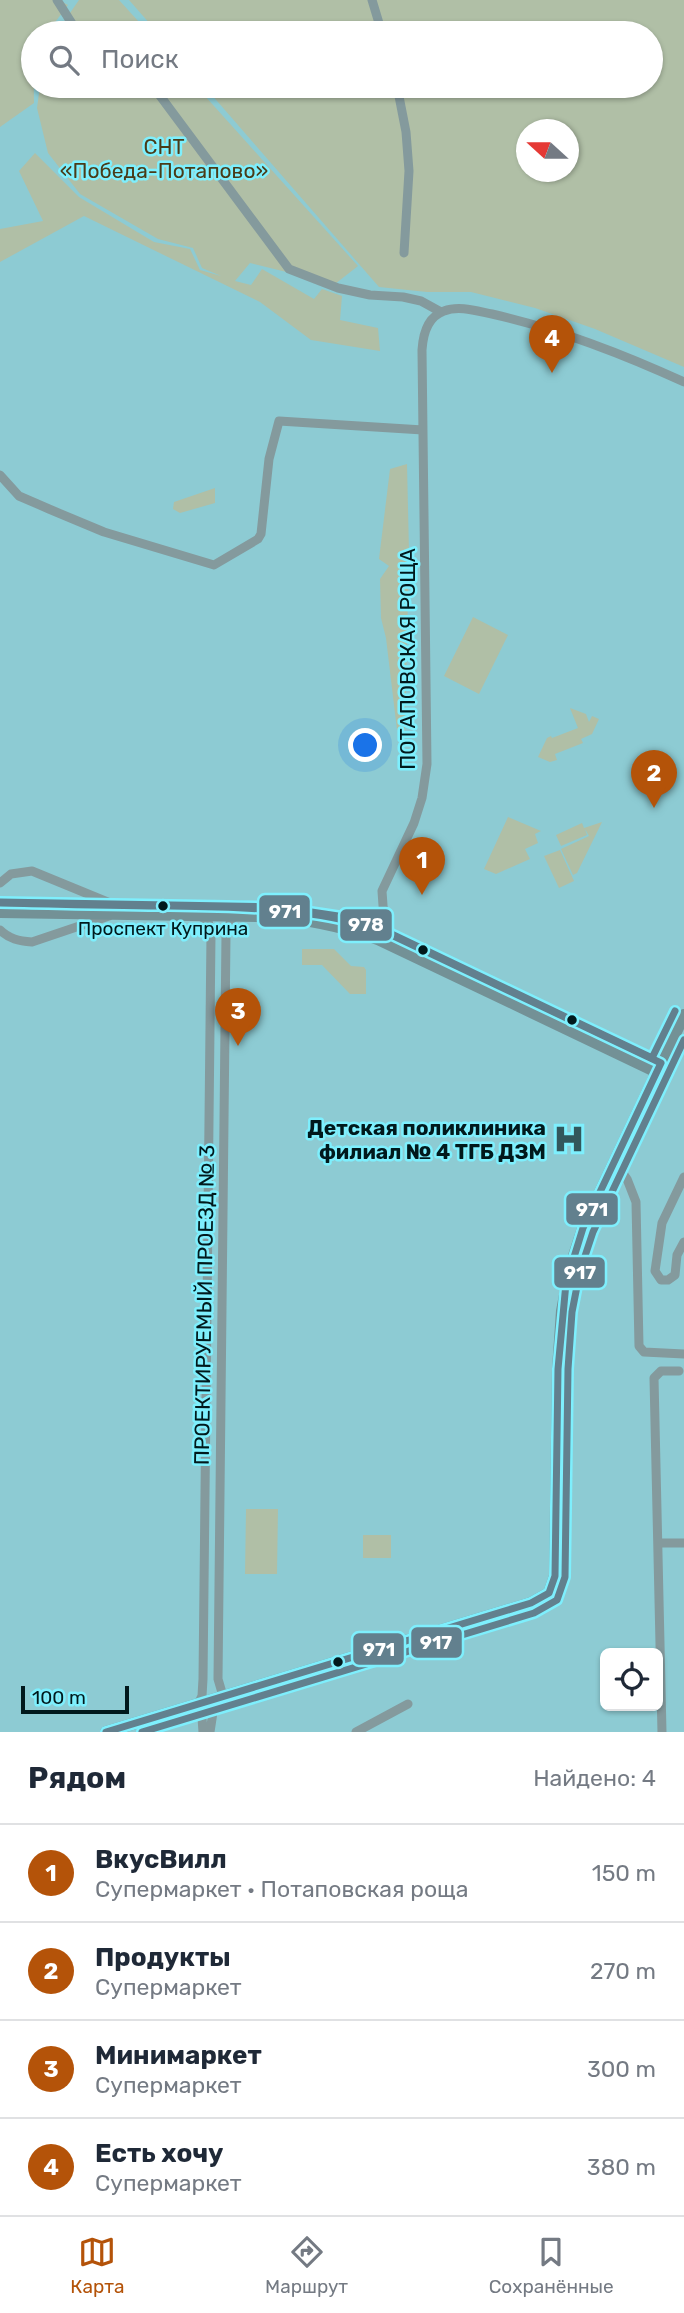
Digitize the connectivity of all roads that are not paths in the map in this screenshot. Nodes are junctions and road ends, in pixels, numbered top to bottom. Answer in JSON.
{"nodes":[{"id":1,"x":57,"y":0,"type":"edge"},
{"id":2,"x":372,"y":0,"type":"edge"},
{"id":3,"x":70,"y":21,"type":"edge"},
{"id":4,"x":378,"y":21,"type":"edge"},
{"id":5,"x":162,"y":98,"type":"edge"},
{"id":6,"x":399,"y":98,"type":"edge"},
{"id":7,"x":404,"y":253,"type":"dead end"},
{"id":8,"x":441,"y":312,"type":"junction"},
{"id":9,"x":684,"y":382,"type":"edge"},
{"id":10,"x":423,"y":430,"type":"junction"},
{"id":11,"x":0,"y":475,"type":"edge"},
{"id":12,"x":0,"y":883,"type":"edge"},
{"id":13,"x":0,"y":903,"type":"edge"},
{"id":14,"x":114,"y":910,"type":"junction"},
{"id":15,"x":0,"y":912,"type":"edge"},
{"id":16,"x":198,"y":915,"type":"junction"},
{"id":17,"x":235,"y":916,"type":"junction"},
{"id":18,"x":363,"y":928,"type":"junction"},
{"id":19,"x":0,"y":930,"type":"edge"},
{"id":20,"x":684,"y":1015,"type":"edge"},
{"id":21,"x":659,"y":1068,"type":"junction"},
{"id":22,"x":615,"y":1161,"type":"junction"},
{"id":23,"x":684,"y":1177,"type":"edge"},
{"id":24,"x":684,"y":1242,"type":"edge"},
{"id":25,"x":684,"y":1354,"type":"edge"},
{"id":26,"x":679,"y":1371,"type":"dead end"},
{"id":27,"x":684,"y":1543,"type":"edge"},
{"id":28,"x":658,"y":1544,"type":"junction"},
{"id":29,"x":219,"y":1697,"type":"junction"},
{"id":30,"x":200,"y":1704,"type":"junction"},
{"id":31,"x":408,"y":1704,"type":"dead end"},
{"id":32,"x":106,"y":1732,"type":"edge"},
{"id":33,"x":203,"y":1732,"type":"edge"},
{"id":34,"x":210,"y":1732,"type":"edge"},
{"id":35,"x":356,"y":1732,"type":"edge"},
{"id":36,"x":662,"y":1732,"type":"edge"}],
"edges":[{"from":1,"to":3,"type":"street"},
{"from":2,"to":4,"type":"street"},
{"from":5,"to":8,"type":"street"},
{"from":6,"to":7,"type":"street"},
{"from":8,"to":9,"type":"street"},
{"from":8,"to":10,"type":"street","name":"ПОТАПОВСКАЯ РОЩА"},
{"from":10,"to":11,"type":"street"},
{"from":10,"to":18,"type":"street","name":"ПОТАПОВСКАЯ РОЩА"},
{"from":12,"to":14,"type":"street"},
{"from":13,"to":14,"type":"main road"},
{"from":14,"to":15,"type":"main road"},
{"from":14,"to":16,"type":"main road"},
{"from":14,"to":18,"type":"main road"},
{"from":14,"to":19,"type":"street"},
{"from":16,"to":17,"type":"main road"},
{"from":16,"to":30,"type":"street","name":"ПРОЕКТИРУЕМЫЙ ПРОЕЗД № 3"},
{"from":17,"to":18,"type":"main road"},
{"from":17,"to":29,"type":"street","name":"ПРОЕКТИРУЕМЫЙ ПРОЕЗД № 3"},
{"from":18,"to":21,"type":"main road"},
{"from":20,"to":21,"type":"main road"},
{"from":21,"to":22,"type":"main road"},
{"from":22,"to":25,"type":"street"},
{"from":22,"to":29,"type":"main road"},
{"from":23,"to":24,"type":"street"},
{"from":26,"to":28,"type":"street"},
{"from":27,"to":28,"type":"street"},
{"from":28,"to":36,"type":"street"},
{"from":29,"to":30,"type":"main road"},
{"from":29,"to":34,"type":"street","name":"ПРОЕКТИРУЕМЫЙ ПРОЕЗД № 3"},
{"from":30,"to":32,"type":"main road"},
{"from":30,"to":33,"type":"street","name":"ПРОЕКТИРУЕМЫЙ ПРОЕЗД № 3"},
{"from":31,"to":35,"type":"street"}]}
